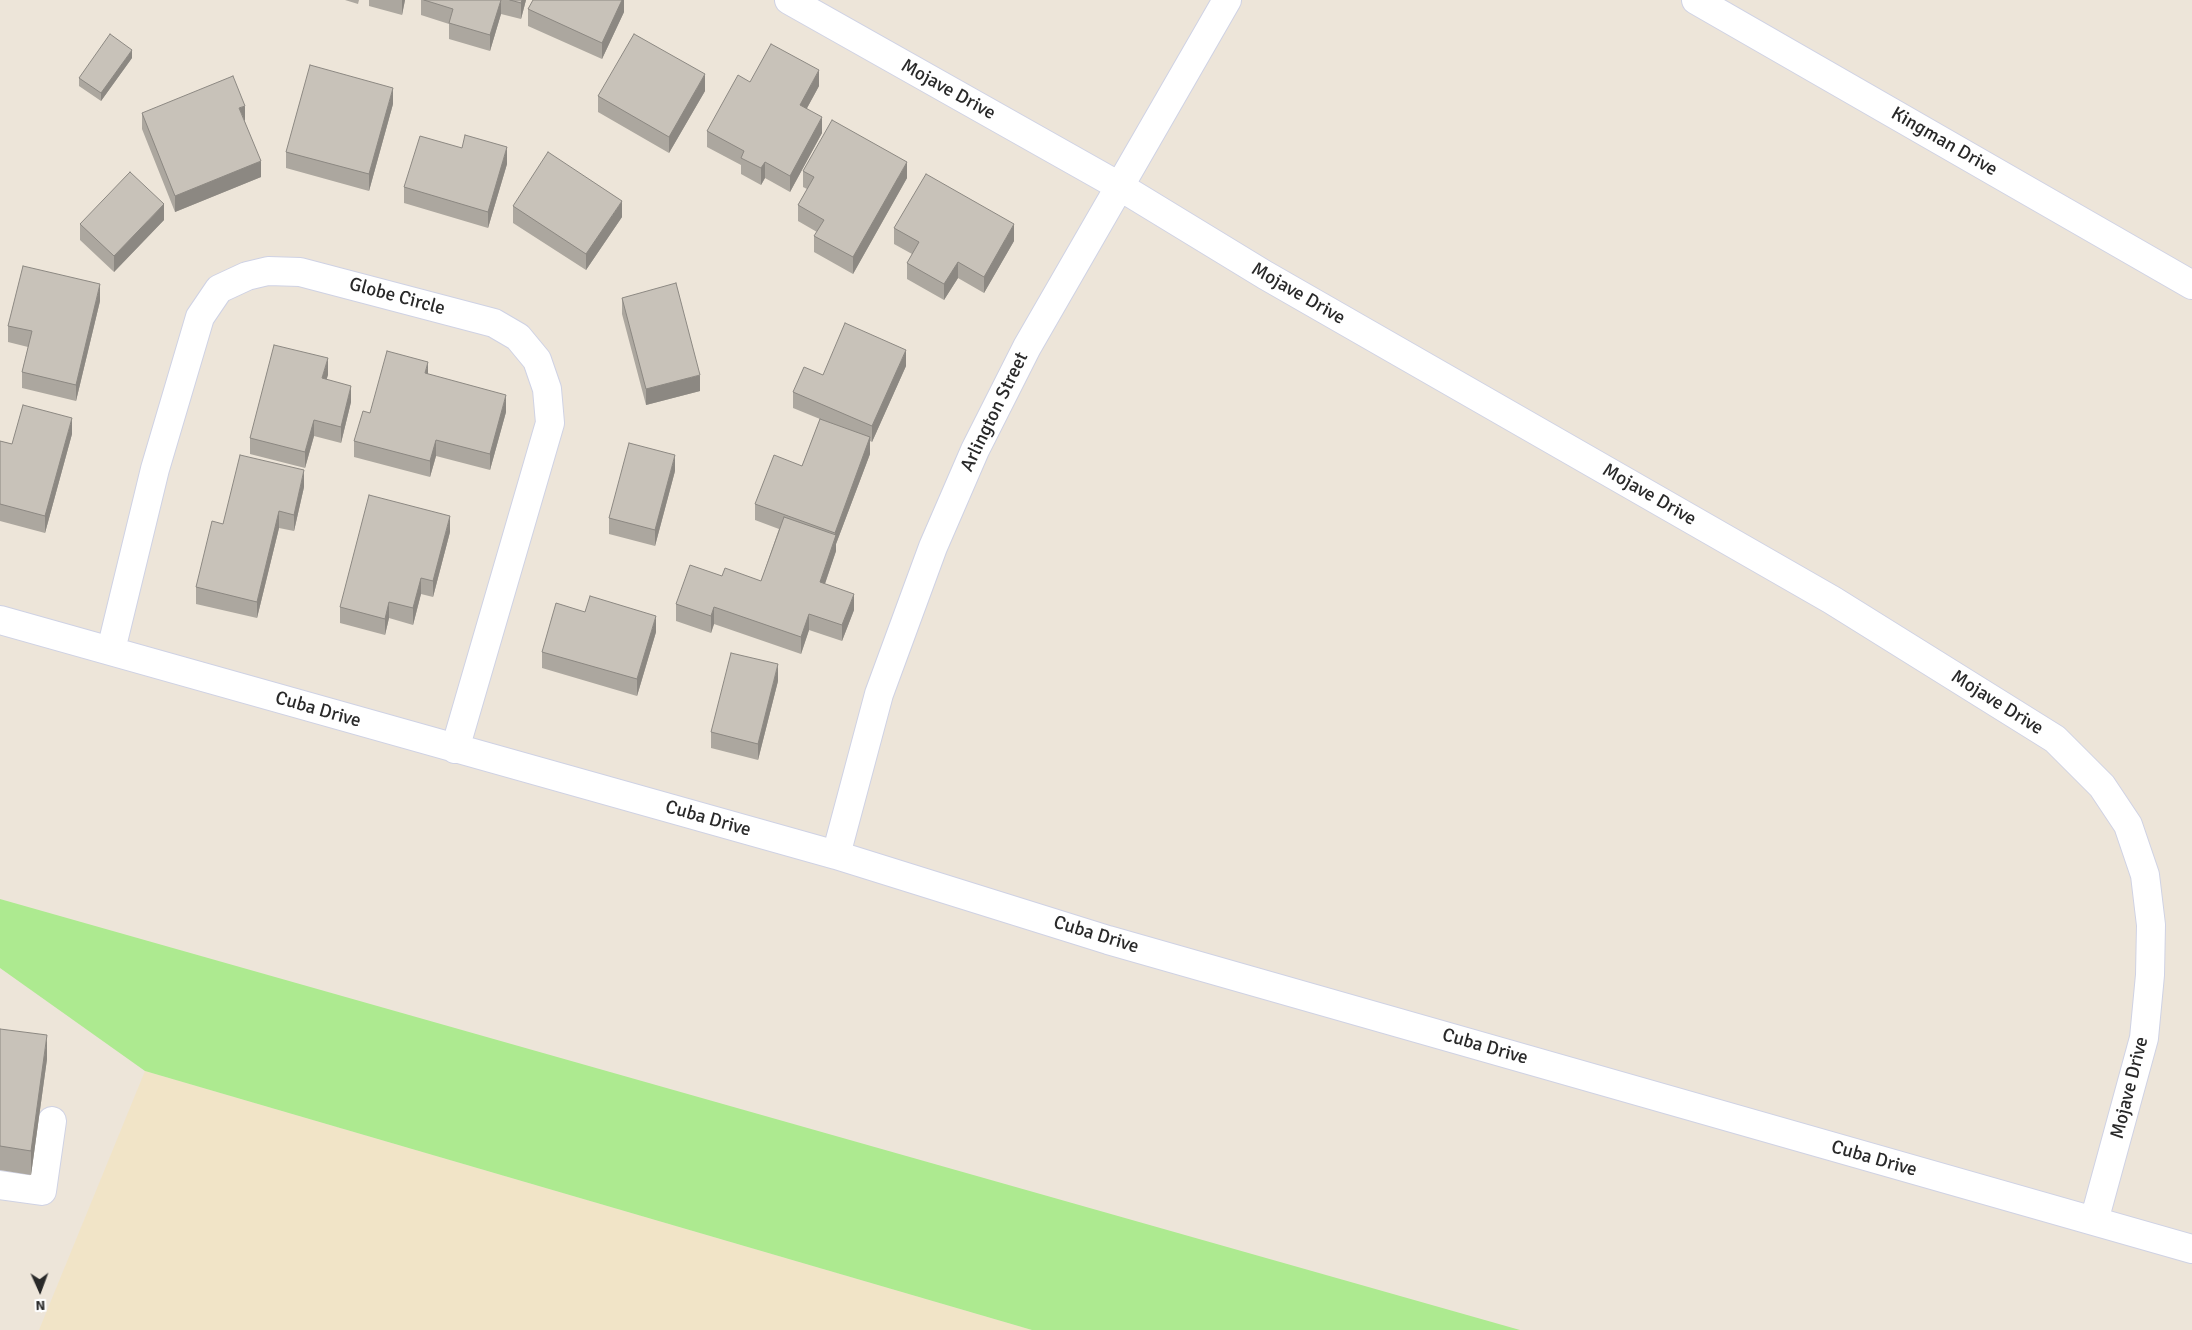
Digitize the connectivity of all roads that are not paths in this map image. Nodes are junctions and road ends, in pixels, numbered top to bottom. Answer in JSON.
{"nodes":[{"id":1,"x":789,"y":0,"type":"edge"},
{"id":2,"x":1227,"y":0,"type":"edge"},
{"id":3,"x":1696,"y":0,"type":"edge"},
{"id":4,"x":1118,"y":186,"type":"junction"},
{"id":5,"x":2192,"y":284,"type":"edge"},
{"id":6,"x":0,"y":620,"type":"edge"},
{"id":7,"x":111,"y":650,"type":"junction"},
{"id":8,"x":455,"y":749,"type":"junction"},
{"id":9,"x":836,"y":855,"type":"junction"},
{"id":10,"x":52,"y":1121,"type":"dead end"},
{"id":11,"x":0,"y":1185,"type":"edge"},
{"id":12,"x":2094,"y":1221,"type":"junction"},
{"id":13,"x":2192,"y":1249,"type":"edge"}],
"edges":[{"from":1,"to":4,"type":"street","name":"Mojave Drive"},
{"from":2,"to":4,"type":"street","name":"Arlington Street"},
{"from":3,"to":5,"type":"street","name":"Kingman Drive"},
{"from":4,"to":9,"type":"street","name":"Arlington Street"},
{"from":4,"to":12,"type":"street","name":"Mojave Drive"},
{"from":6,"to":7,"type":"street","name":"Cuba Drive"},
{"from":7,"to":8,"type":"street","name":"Cuba Drive"},
{"from":7,"to":8,"type":"street","name":"Globe Circle"},
{"from":8,"to":9,"type":"street","name":"Cuba Drive"},
{"from":9,"to":12,"type":"street","name":"Cuba Drive"},
{"from":10,"to":11,"type":"street"},
{"from":12,"to":13,"type":"street","name":"Cuba Drive"}]}
